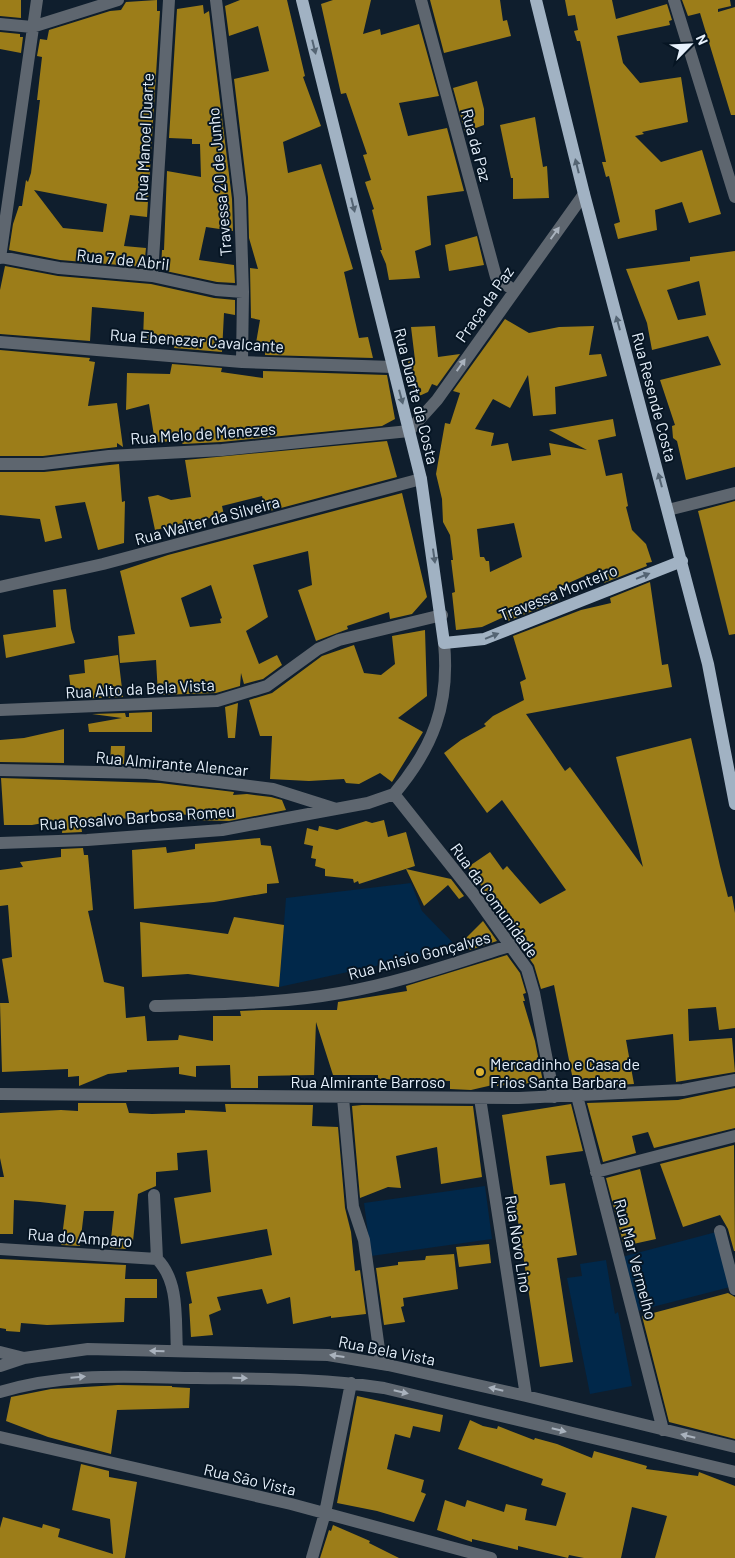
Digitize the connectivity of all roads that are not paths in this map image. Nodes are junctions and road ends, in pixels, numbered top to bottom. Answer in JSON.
{"nodes":[{"id":1,"x":37,"y":0,"type":"edge"},
{"id":2,"x":118,"y":0,"type":"edge"},
{"id":3,"x":169,"y":0,"type":"edge"},
{"id":4,"x":216,"y":0,"type":"edge"},
{"id":5,"x":302,"y":0,"type":"edge"},
{"id":6,"x":421,"y":0,"type":"edge"},
{"id":7,"x":536,"y":0,"type":"edge"},
{"id":8,"x":674,"y":0,"type":"edge"},
{"id":9,"x":0,"y":24,"type":"edge"},
{"id":10,"x":32,"y":26,"type":"junction"},
{"id":11,"x":584,"y":194,"type":"junction"},
{"id":12,"x":735,"y":197,"type":"edge"},
{"id":13,"x":0,"y":257,"type":"edge"},
{"id":14,"x":152,"y":276,"type":"junction"},
{"id":15,"x":513,"y":290,"type":"junction"},
{"id":16,"x":243,"y":292,"type":"junction"},
{"id":17,"x":0,"y":342,"type":"edge"},
{"id":18,"x":242,"y":362,"type":"junction"},
{"id":19,"x":393,"y":366,"type":"junction"},
{"id":20,"x":410,"y":431,"type":"junction"},
{"id":21,"x":0,"y":464,"type":"edge"},
{"id":22,"x":421,"y":479,"type":"junction"},
{"id":23,"x":735,"y":493,"type":"edge"},
{"id":24,"x":668,"y":510,"type":"junction"},
{"id":25,"x":682,"y":561,"type":"junction"},
{"id":26,"x":0,"y":587,"type":"edge"},
{"id":27,"x":442,"y":615,"type":"junction"},
{"id":28,"x":444,"y":642,"type":"junction"},
{"id":29,"x":0,"y":710,"type":"edge"},
{"id":30,"x":0,"y":770,"type":"edge"},
{"id":31,"x":394,"y":794,"type":"junction"},
{"id":32,"x":735,"y":804,"type":"edge"},
{"id":33,"x":337,"y":810,"type":"junction"},
{"id":34,"x":0,"y":843,"type":"edge"},
{"id":35,"x":512,"y":945,"type":"junction"},
{"id":36,"x":155,"y":1006,"type":"dead end"},
{"id":37,"x":735,"y":1080,"type":"edge"},
{"id":38,"x":0,"y":1094,"type":"edge"},
{"id":39,"x":577,"y":1096,"type":"junction"},
{"id":40,"x":554,"y":1097,"type":"junction"},
{"id":41,"x":343,"y":1098,"type":"junction"},
{"id":42,"x":480,"y":1098,"type":"junction"},
{"id":43,"x":735,"y":1136,"type":"edge"},
{"id":44,"x":596,"y":1172,"type":"junction"},
{"id":45,"x":154,"y":1195,"type":"dead end"},
{"id":46,"x":720,"y":1231,"type":"dead end"},
{"id":47,"x":0,"y":1249,"type":"edge"},
{"id":48,"x":157,"y":1259,"type":"junction"},
{"id":49,"x":735,"y":1288,"type":"edge"},
{"id":50,"x":177,"y":1351,"type":"junction"},
{"id":51,"x":0,"y":1352,"type":"edge"},
{"id":52,"x":24,"y":1358,"type":"junction"},
{"id":53,"x":381,"y":1364,"type":"junction"},
{"id":54,"x":0,"y":1366,"type":"edge"},
{"id":55,"x":351,"y":1383,"type":"junction"},
{"id":56,"x":0,"y":1392,"type":"edge"},
{"id":57,"x":526,"y":1396,"type":"junction"},
{"id":58,"x":663,"y":1430,"type":"junction"},
{"id":59,"x":0,"y":1438,"type":"edge"},
{"id":60,"x":735,"y":1447,"type":"edge"},
{"id":61,"x":735,"y":1472,"type":"edge"},
{"id":62,"x":325,"y":1513,"type":"junction"},
{"id":63,"x":312,"y":1558,"type":"edge"},
{"id":64,"x":491,"y":1558,"type":"edge"}],
"edges":[{"from":1,"to":10,"type":"street"},
{"from":2,"to":10,"type":"street"},
{"from":3,"to":14,"type":"street","name":"Rua Manoel Duarte"},
{"from":4,"to":16,"type":"street","name":"Travessa 20 de Junho"},
{"from":5,"to":19,"type":"main road","name":"Rua Duarte da Costa","one_way":true},
{"from":6,"to":15,"type":"street","name":"Rua da Paz"},
{"from":11,"to":7,"type":"main road","name":"Rua Resende Costa","one_way":true},
{"from":8,"to":12,"type":"street"},
{"from":9,"to":10,"type":"street"},
{"from":10,"to":13,"type":"street"},
{"from":15,"to":11,"type":"street","name":"Praça da Paz","one_way":true},
{"from":24,"to":11,"type":"main road","name":"Rua Resende Costa","one_way":true},
{"from":13,"to":14,"type":"street","name":"Rua 7 de Abril"},
{"from":14,"to":16,"type":"street","name":"Rua 7 de Abril"},
{"from":20,"to":15,"type":"street","name":"Praça da Paz","one_way":true},
{"from":16,"to":18,"type":"street","name":"Travessa 20 de Junho"},
{"from":17,"to":18,"type":"street","name":"Rua Ebenezer Cavalcante"},
{"from":18,"to":19,"type":"street","name":"Rua Ebenezer Cavalcante"},
{"from":19,"to":20,"type":"main road","name":"Rua Duarte da Costa","one_way":true},
{"from":20,"to":21,"type":"street","name":"Rua Melo de Menezes"},
{"from":20,"to":22,"type":"main road","name":"Rua Duarte da Costa"},
{"from":22,"to":26,"type":"street","name":"Rua Walter da Silveira"},
{"from":22,"to":27,"type":"main road","name":"Rua Duarte da Costa","one_way":true},
{"from":23,"to":24,"type":"street"},
{"from":24,"to":25,"type":"main road","name":"Rua Resende Costa"},
{"from":28,"to":25,"type":"main road","name":"Travessa Monteiro","one_way":true},
{"from":25,"to":32,"type":"main road","name":"Rua Resende Costa"},
{"from":27,"to":28,"type":"main road","name":"Rua Duarte da Costa"},
{"from":27,"to":29,"type":"street","name":"Rua Alto da Bela Vista"},
{"from":28,"to":31,"type":"street","name":"Rua Duarte da Costa"},
{"from":30,"to":33,"type":"street","name":"Rua Almirante Alencar"},
{"from":31,"to":33,"type":"street","name":"Rua Rosalvo Barbosa Romeu"},
{"from":31,"to":35,"type":"street","name":"Rua da Comunidade"},
{"from":33,"to":34,"type":"street","name":"Rua Rosalvo Barbosa Romeu"},
{"from":35,"to":36,"type":"street","name":"Rua Anisio Gonçalves"},
{"from":35,"to":40,"type":"street","name":"Rua da Comunidade"},
{"from":37,"to":39,"type":"street","name":"Rua Almirante Barroso"},
{"from":38,"to":41,"type":"street","name":"Rua Almirante Barroso"},
{"from":39,"to":40,"type":"street","name":"Rua Almirante Barroso"},
{"from":39,"to":44,"type":"street","name":"Rua Mar Vermelho"},
{"from":40,"to":42,"type":"street","name":"Rua Almirante Barroso"},
{"from":41,"to":42,"type":"street","name":"Rua Almirante Barroso"},
{"from":41,"to":53,"type":"street"},
{"from":42,"to":57,"type":"street","name":"Rua Novo Lino"},
{"from":43,"to":44,"type":"street"},
{"from":44,"to":58,"type":"street","name":"Rua Mar Vermelho"},
{"from":45,"to":48,"type":"street"},
{"from":46,"to":49,"type":"street"},
{"from":47,"to":48,"type":"street","name":"Rua do Amparo"},
{"from":48,"to":50,"type":"street"},
{"from":50,"to":52,"type":"street","name":"Rua Bela Vista","one_way":true},
{"from":53,"to":50,"type":"street","name":"Rua Bela Vista","one_way":true},
{"from":51,"to":52,"type":"street"},
{"from":52,"to":54,"type":"street"},
{"from":57,"to":53,"type":"street","name":"Rua Bela Vista","one_way":true},
{"from":56,"to":55,"type":"street","one_way":true},
{"from":55,"to":61,"type":"street","one_way":true},
{"from":55,"to":62,"type":"street"},
{"from":57,"to":58,"type":"street","name":"Rua Bela Vista"},
{"from":60,"to":58,"type":"street","name":"Rua Bela Vista","one_way":true},
{"from":59,"to":62,"type":"street","name":"Rua São Vista"},
{"from":62,"to":63,"type":"street"},
{"from":62,"to":64,"type":"street","name":"Rua São Vista"}]}
